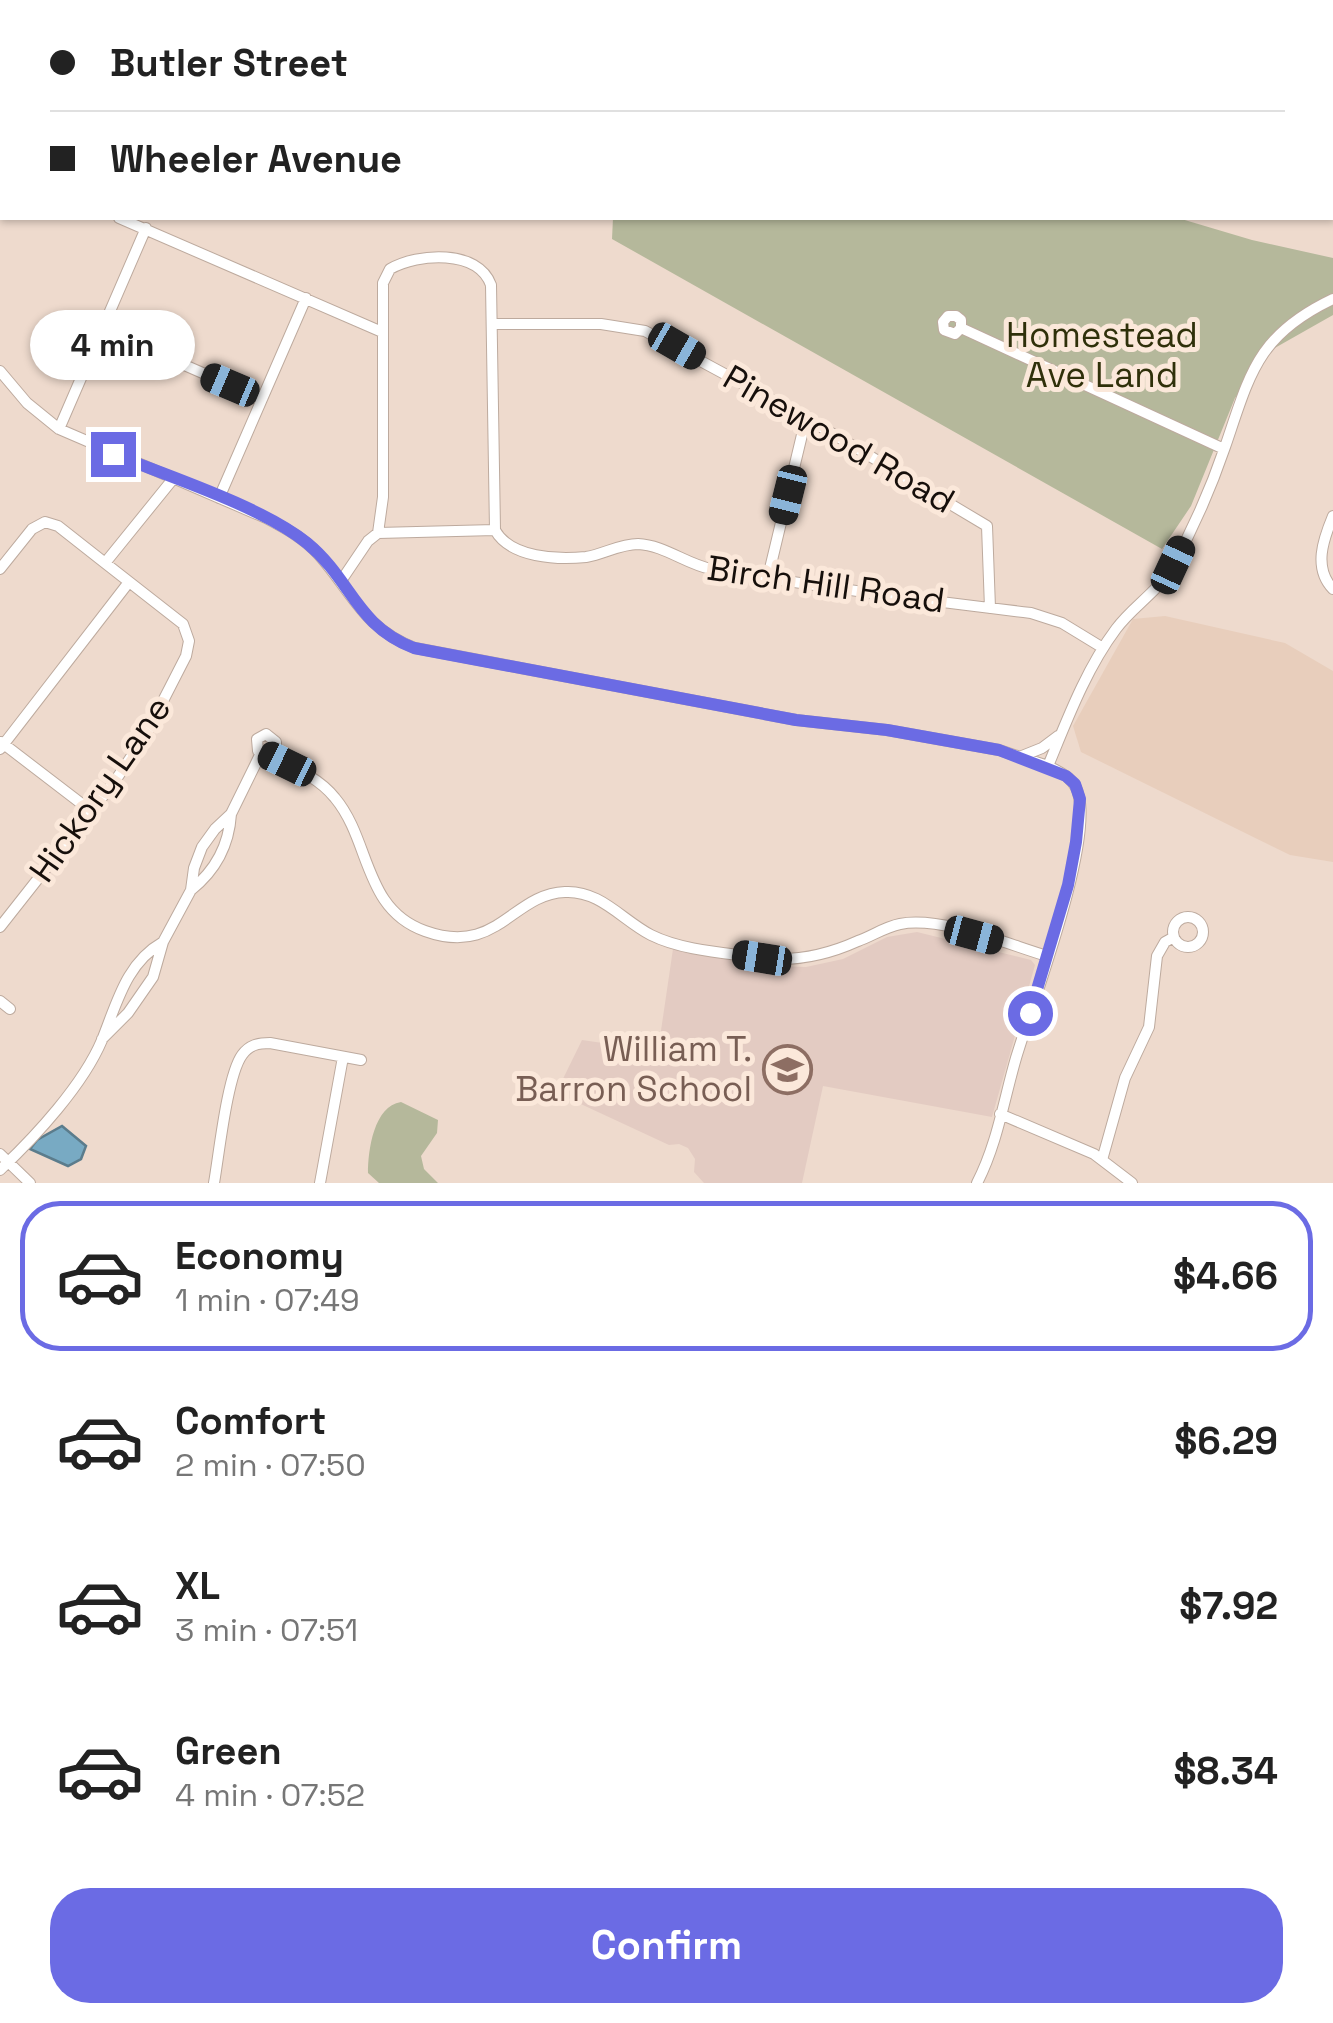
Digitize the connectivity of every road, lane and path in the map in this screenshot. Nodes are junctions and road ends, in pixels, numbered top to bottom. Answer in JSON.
{"nodes":[{"id":1,"x":124,"y":220,"type":"edge"},
{"id":2,"x":146,"y":228,"type":"junction"},
{"id":3,"x":306,"y":298,"type":"junction"},
{"id":4,"x":1333,"y":298,"type":"edge"},
{"id":5,"x":494,"y":324,"type":"junction"},
{"id":6,"x":961,"y":328,"type":"dead end"},
{"id":7,"x":102,"y":329,"type":"junction"},
{"id":8,"x":382,"y":332,"type":"junction"},
{"id":9,"x":0,"y":371,"type":"edge"},
{"id":10,"x":262,"y":399,"type":"junction"},
{"id":11,"x":806,"y":418,"type":"junction"},
{"id":12,"x":59,"y":428,"type":"junction"},
{"id":13,"x":1224,"y":449,"type":"junction"},
{"id":14,"x":173,"y":479,"type":"junction"},
{"id":15,"x":219,"y":498,"type":"junction"},
{"id":16,"x":1333,"y":516,"type":"edge"},
{"id":17,"x":496,"y":530,"type":"junction"},
{"id":18,"x":378,"y":533,"type":"junction"},
{"id":19,"x":106,"y":563,"type":"junction"},
{"id":20,"x":0,"y":569,"type":"edge"},
{"id":21,"x":768,"y":577,"type":"junction"},
{"id":22,"x":341,"y":581,"type":"junction"},
{"id":23,"x":129,"y":582,"type":"junction"},
{"id":24,"x":1333,"y":590,"type":"edge"},
{"id":25,"x":990,"y":608,"type":"junction"},
{"id":26,"x":1103,"y":648,"type":"junction"},
{"id":27,"x":1062,"y":731,"type":"junction"},
{"id":28,"x":1,"y":745,"type":"edge"},
{"id":29,"x":1022,"y":756,"type":"junction"},
{"id":30,"x":1048,"y":766,"type":"junction"},
{"id":31,"x":92,"y":811,"type":"junction"},
{"id":32,"x":231,"y":814,"type":"junction"},
{"id":33,"x":190,"y":890,"type":"junction"},
{"id":34,"x":0,"y":927,"type":"edge"},
{"id":35,"x":1174,"y":937,"type":"dead end"},
{"id":36,"x":163,"y":942,"type":"junction"},
{"id":37,"x":1047,"y":956,"type":"junction"},
{"id":38,"x":102,"y":1039,"type":"junction"},
{"id":39,"x":343,"y":1056,"type":"junction"},
{"id":40,"x":361,"y":1060,"type":"dead end"},
{"id":41,"x":1000,"y":1114,"type":"junction"},
{"id":42,"x":1102,"y":1160,"type":"junction"},
{"id":43,"x":2,"y":1162,"type":"edge"},
{"id":44,"x":30,"y":1183,"type":"edge"},
{"id":45,"x":214,"y":1183,"type":"edge"},
{"id":46,"x":320,"y":1183,"type":"edge"},
{"id":47,"x":977,"y":1183,"type":"edge"},
{"id":48,"x":1132,"y":1183,"type":"edge"}],
"edges":[{"from":1,"to":2,"type":"street"},
{"from":2,"to":3,"type":"street"},
{"from":2,"to":7,"type":"street"},
{"from":3,"to":8,"type":"street"},
{"from":3,"to":10,"type":"street"},
{"from":4,"to":13,"type":"street"},
{"from":5,"to":8,"type":"street"},
{"from":5,"to":11,"type":"street","name":"Pinewood Road"},
{"from":5,"to":17,"type":"street"},
{"from":6,"to":13,"type":"street"},
{"from":7,"to":10,"type":"street"},
{"from":7,"to":12,"type":"street"},
{"from":8,"to":18,"type":"street"},
{"from":9,"to":12,"type":"street"},
{"from":10,"to":15,"type":"street"},
{"from":11,"to":21,"type":"street"},
{"from":11,"to":25,"type":"street","name":"Pinewood Road"},
{"from":12,"to":14,"type":"street"},
{"from":13,"to":26,"type":"street"},
{"from":14,"to":15,"type":"street"},
{"from":14,"to":19,"type":"street"},
{"from":15,"to":22,"type":"street"},
{"from":16,"to":24,"type":"street"},
{"from":17,"to":18,"type":"street"},
{"from":17,"to":21,"type":"street","name":"Birch Hill Road"},
{"from":18,"to":22,"type":"street"},
{"from":19,"to":20,"type":"street","name":"Hickory Lane"},
{"from":19,"to":23,"type":"street","name":"Hickory Lane"},
{"from":21,"to":25,"type":"street","name":"Birch Hill Road"},
{"from":22,"to":29,"type":"street"},
{"from":23,"to":28,"type":"street"},
{"from":23,"to":31,"type":"street","name":"Hickory Lane"},
{"from":25,"to":26,"type":"street","name":"Birch Hill Road"},
{"from":26,"to":27,"type":"street"},
{"from":27,"to":29,"type":"street"},
{"from":27,"to":30,"type":"street"},
{"from":28,"to":31,"type":"street"},
{"from":29,"to":30,"type":"street"},
{"from":30,"to":37,"type":"street"},
{"from":31,"to":34,"type":"street","name":"Hickory Lane"},
{"from":32,"to":33,"type":"street"},
{"from":32,"to":33,"type":"street"},
{"from":32,"to":37,"type":"street"},
{"from":33,"to":36,"type":"street"},
{"from":35,"to":42,"type":"street"},
{"from":36,"to":38,"type":"street"},
{"from":36,"to":38,"type":"street"},
{"from":37,"to":41,"type":"street"},
{"from":38,"to":43,"type":"street"},
{"from":39,"to":40,"type":"street"},
{"from":39,"to":45,"type":"street"},
{"from":39,"to":46,"type":"street"},
{"from":41,"to":42,"type":"street"},
{"from":41,"to":47,"type":"street"},
{"from":42,"to":48,"type":"street"},
{"from":43,"to":44,"type":"street"}]}
